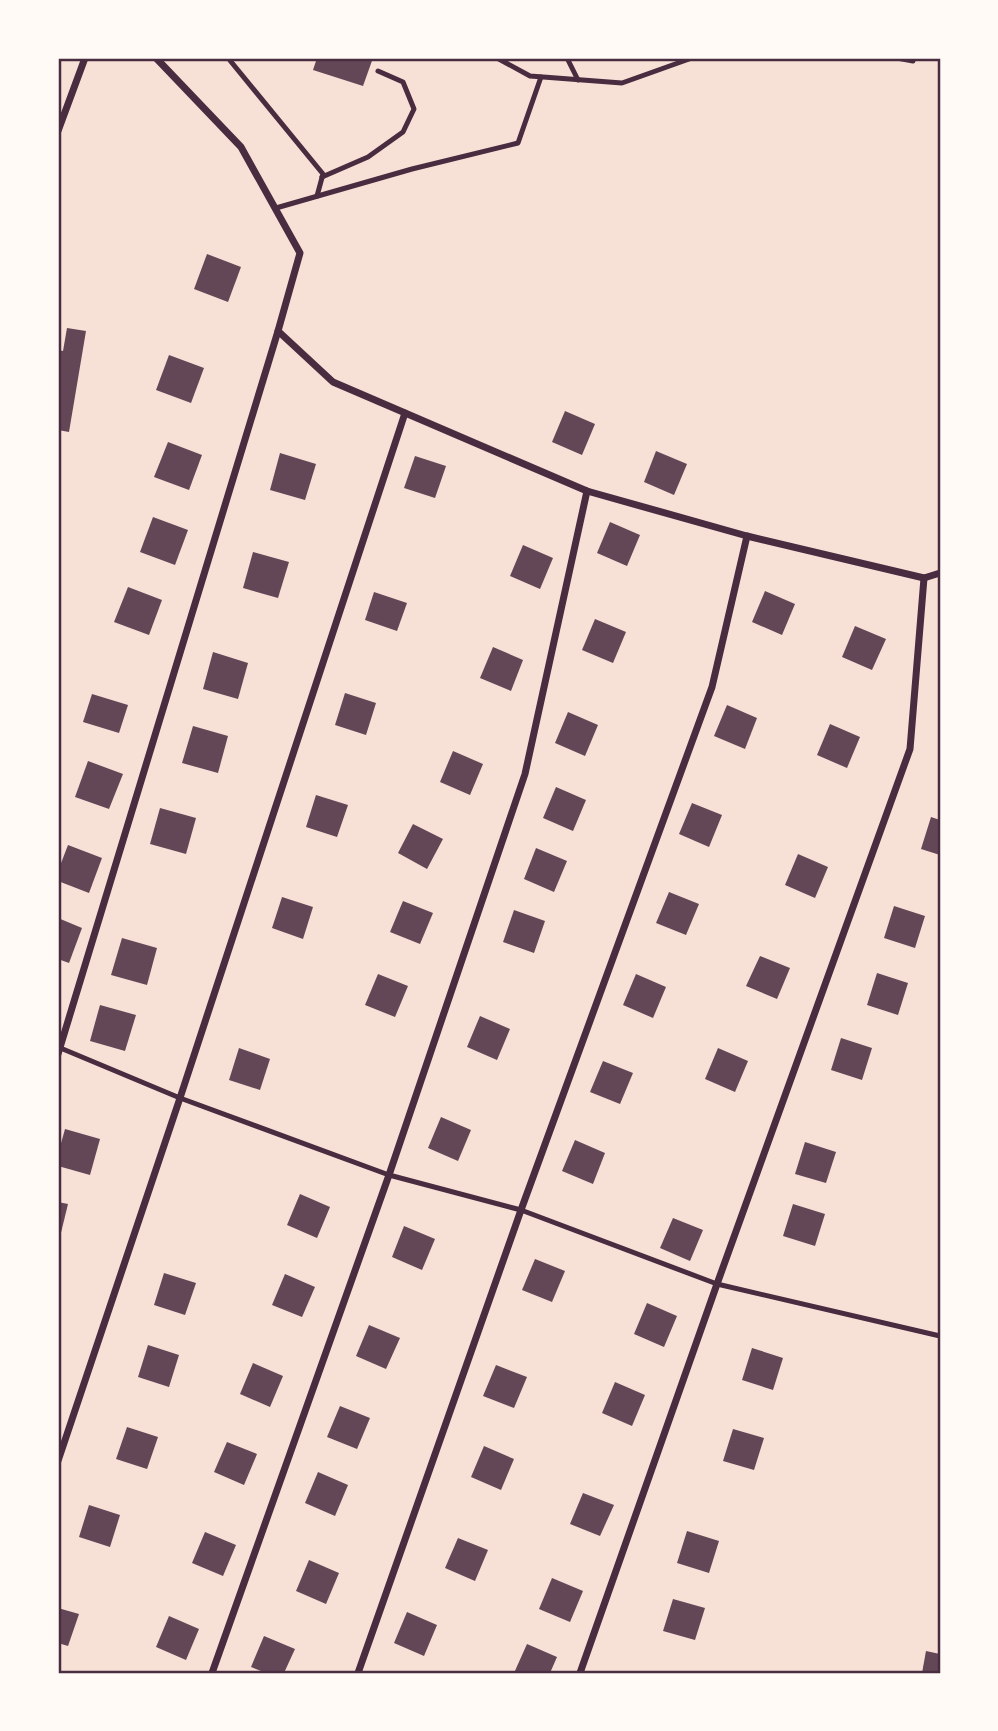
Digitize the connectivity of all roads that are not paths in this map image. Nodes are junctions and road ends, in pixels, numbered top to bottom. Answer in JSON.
{"nodes":[{"id":1,"x":85,"y":58,"type":"edge"},
{"id":2,"x":156,"y":58,"type":"edge"},
{"id":3,"x":228,"y":58,"type":"edge"},
{"id":4,"x":497,"y":58,"type":"edge"},
{"id":5,"x":567,"y":58,"type":"edge"},
{"id":6,"x":692,"y":58,"type":"edge"},
{"id":7,"x":898,"y":58,"type":"edge"},
{"id":8,"x":913,"y":61,"type":"dead end"},
{"id":9,"x":378,"y":71,"type":"dead end"},
{"id":10,"x":541,"y":77,"type":"junction"},
{"id":11,"x":578,"y":80,"type":"junction"},
{"id":12,"x":58,"y":131,"type":"edge"},
{"id":13,"x":322,"y":177,"type":"junction"},
{"id":14,"x":317,"y":197,"type":"junction"},
{"id":15,"x":276,"y":208,"type":"junction"},
{"id":16,"x":278,"y":331,"type":"junction"},
{"id":17,"x":405,"y":413,"type":"junction"},
{"id":18,"x":587,"y":491,"type":"junction"},
{"id":19,"x":747,"y":536,"type":"junction"},
{"id":20,"x":940,"y":573,"type":"edge"},
{"id":21,"x":924,"y":578,"type":"junction"},
{"id":22,"x":58,"y":1049,"type":"edge"},
{"id":23,"x":180,"y":1098,"type":"junction"},
{"id":24,"x":389,"y":1175,"type":"junction"},
{"id":25,"x":521,"y":1210,"type":"junction"},
{"id":26,"x":717,"y":1284,"type":"junction"},
{"id":27,"x":940,"y":1336,"type":"edge"},
{"id":28,"x":58,"y":1461,"type":"edge"},
{"id":29,"x":212,"y":1673,"type":"edge"},
{"id":30,"x":358,"y":1673,"type":"edge"},
{"id":31,"x":580,"y":1673,"type":"edge"}],
"edges":[{"from":1,"to":12,"type":"street"},
{"from":2,"to":15,"type":"street"},
{"from":3,"to":13,"type":"lane"},
{"from":4,"to":10,"type":"lane"},
{"from":5,"to":11,"type":"lane"},
{"from":6,"to":11,"type":"lane"},
{"from":7,"to":8,"type":"lane"},
{"from":9,"to":13,"type":"lane"},
{"from":10,"to":11,"type":"lane"},
{"from":10,"to":14,"type":"lane"},
{"from":13,"to":14,"type":"lane"},
{"from":14,"to":15,"type":"lane"},
{"from":15,"to":16,"type":"street"},
{"from":16,"to":17,"type":"street"},
{"from":16,"to":22,"type":"street"},
{"from":17,"to":18,"type":"street"},
{"from":17,"to":23,"type":"street"},
{"from":18,"to":19,"type":"street"},
{"from":18,"to":24,"type":"street"},
{"from":19,"to":21,"type":"street"},
{"from":19,"to":25,"type":"street"},
{"from":20,"to":21,"type":"street"},
{"from":21,"to":26,"type":"street"},
{"from":22,"to":23,"type":"lane"},
{"from":23,"to":24,"type":"lane"},
{"from":23,"to":28,"type":"street"},
{"from":24,"to":25,"type":"lane"},
{"from":24,"to":29,"type":"street"},
{"from":25,"to":26,"type":"lane"},
{"from":25,"to":30,"type":"street"},
{"from":26,"to":27,"type":"lane"},
{"from":26,"to":31,"type":"street"}]}
